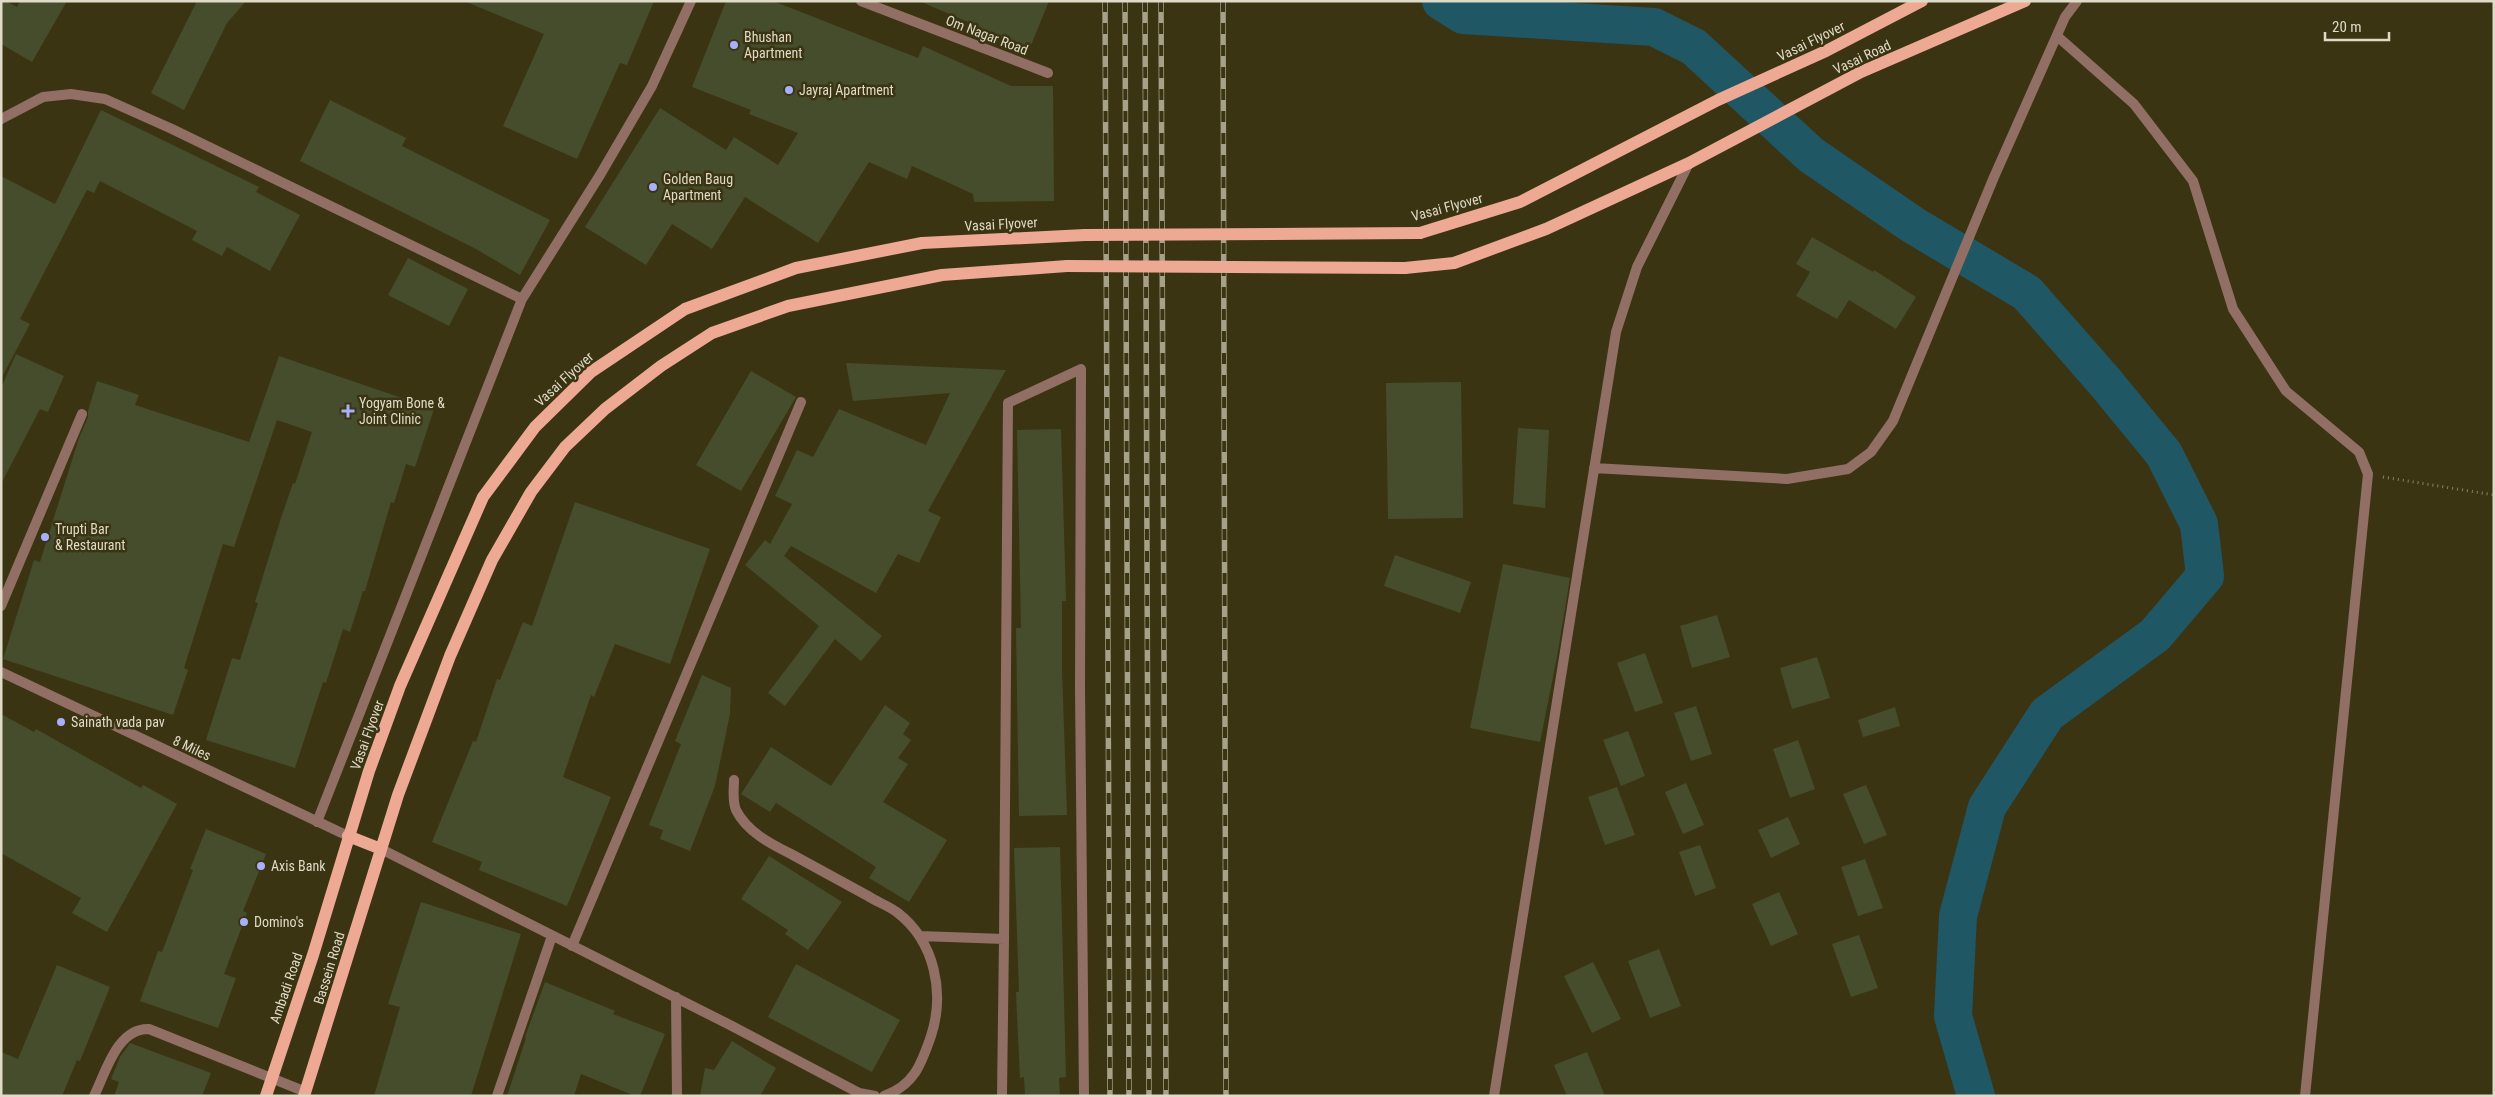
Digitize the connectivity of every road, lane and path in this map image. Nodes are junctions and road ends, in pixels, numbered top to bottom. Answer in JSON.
{"nodes":[{"id":1,"x":692,"y":1,"type":"edge"},
{"id":2,"x":861,"y":1,"type":"edge"},
{"id":3,"x":1922,"y":1,"type":"edge"},
{"id":4,"x":2025,"y":1,"type":"edge"},
{"id":5,"x":2077,"y":1,"type":"edge"},
{"id":6,"x":2057,"y":36,"type":"junction"},
{"id":7,"x":1048,"y":73,"type":"dead end"},
{"id":8,"x":1,"y":119,"type":"edge"},
{"id":9,"x":1690,"y":163,"type":"junction"},
{"id":10,"x":522,"y":298,"type":"junction"},
{"id":11,"x":801,"y":402,"type":"dead end"},
{"id":12,"x":82,"y":414,"type":"dead end"},
{"id":13,"x":1594,"y":468,"type":"junction"},
{"id":14,"x":2368,"y":474,"type":"junction"},
{"id":15,"x":2494,"y":495,"type":"edge"},
{"id":16,"x":1,"y":606,"type":"edge"},
{"id":17,"x":1,"y":672,"type":"edge"},
{"id":18,"x":734,"y":780,"type":"dead end"},
{"id":19,"x":317,"y":822,"type":"junction"},
{"id":20,"x":348,"y":836,"type":"junction"},
{"id":21,"x":381,"y":850,"type":"junction"},
{"id":22,"x":552,"y":936,"type":"junction"},
{"id":23,"x":920,"y":936,"type":"junction"},
{"id":24,"x":1004,"y":939,"type":"junction"},
{"id":25,"x":572,"y":946,"type":"junction"},
{"id":26,"x":676,"y":997,"type":"junction"},
{"id":27,"x":271,"y":1080,"type":"junction"},
{"id":28,"x":305,"y":1094,"type":"edge"},
{"id":29,"x":859,"y":1094,"type":"edge"},
{"id":30,"x":94,"y":1096,"type":"edge"},
{"id":31,"x":266,"y":1096,"type":"edge"},
{"id":32,"x":497,"y":1096,"type":"edge"},
{"id":33,"x":677,"y":1096,"type":"edge"},
{"id":34,"x":875,"y":1096,"type":"edge"},
{"id":35,"x":884,"y":1096,"type":"edge"},
{"id":36,"x":1002,"y":1096,"type":"edge"},
{"id":37,"x":1084,"y":1096,"type":"edge"},
{"id":38,"x":1494,"y":1096,"type":"edge"},
{"id":39,"x":2305,"y":1096,"type":"edge"}],
"edges":[{"from":1,"to":10,"type":"street"},
{"from":2,"to":7,"type":"street","name":"Om Nagar Road"},
{"from":3,"to":20,"type":"main road","name":"Vasai Flyover","bridge":true},
{"from":4,"to":9,"type":"main road","name":"Vasai Road"},
{"from":5,"to":6,"type":"street"},
{"from":6,"to":13,"type":"street"},
{"from":6,"to":14,"type":"street"},
{"from":8,"to":10,"type":"street"},
{"from":9,"to":13,"type":"street"},
{"from":9,"to":21,"type":"main road","bridge":true},
{"from":10,"to":19,"type":"street"},
{"from":11,"to":25,"type":"street"},
{"from":12,"to":16,"type":"street"},
{"from":13,"to":38,"type":"street"},
{"from":14,"to":15,"type":"path"},
{"from":14,"to":39,"type":"street"},
{"from":17,"to":19,"type":"street","name":"8 Miles"},
{"from":18,"to":23,"type":"street"},
{"from":19,"to":20,"type":"street"},
{"from":20,"to":21,"type":"main road"},
{"from":20,"to":27,"type":"main road","name":"Ambadi Road"},
{"from":21,"to":22,"type":"street"},
{"from":21,"to":28,"type":"main road","name":"Bassein Road"},
{"from":22,"to":25,"type":"street"},
{"from":22,"to":32,"type":"street"},
{"from":23,"to":24,"type":"street"},
{"from":23,"to":35,"type":"street"},
{"from":24,"to":36,"type":"street"},
{"from":24,"to":37,"type":"street"},
{"from":25,"to":26,"type":"street"},
{"from":26,"to":29,"type":"street"},
{"from":26,"to":33,"type":"street"},
{"from":27,"to":28,"type":"street"},
{"from":27,"to":30,"type":"street"},
{"from":27,"to":31,"type":"main road","name":"Ambadi Road"},
{"from":29,"to":34,"type":"street"}]}
